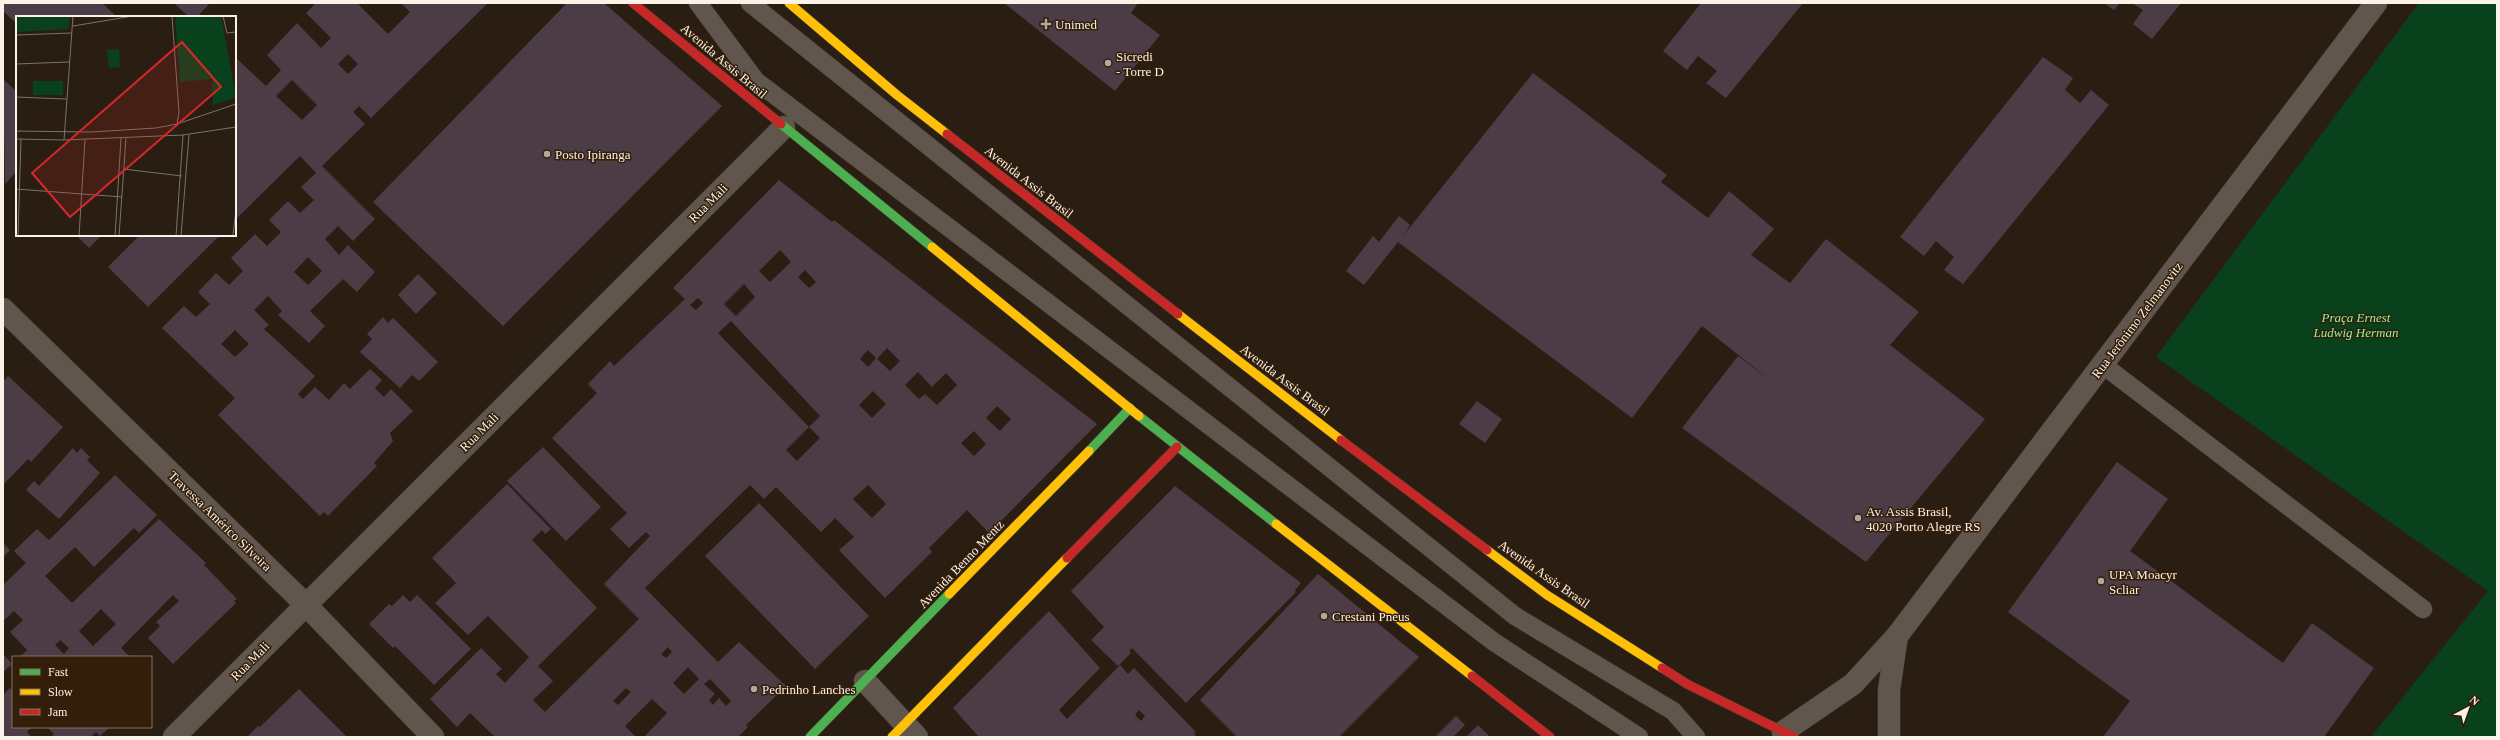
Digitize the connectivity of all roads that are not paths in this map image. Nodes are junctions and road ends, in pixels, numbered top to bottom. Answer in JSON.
{"nodes":[{"id":1,"x":633,"y":3,"type":"edge"},
{"id":2,"x":698,"y":3,"type":"edge"},
{"id":3,"x":750,"y":3,"type":"edge"},
{"id":4,"x":789,"y":3,"type":"edge"},
{"id":5,"x":2376,"y":3,"type":"edge"},
{"id":6,"x":784,"y":128,"type":"junction"},
{"id":7,"x":3,"y":309,"type":"edge"},
{"id":8,"x":2103,"y":365,"type":"junction"},
{"id":9,"x":1130,"y":408,"type":"junction"},
{"id":10,"x":1177,"y":447,"type":"junction"},
{"id":11,"x":306,"y":605,"type":"junction"},
{"id":12,"x":2423,"y":609,"type":"dead end"},
{"id":13,"x":1897,"y":636,"type":"junction"},
{"id":14,"x":865,"y":681,"type":"junction"},
{"id":15,"x":905,"y":733,"type":"edge"},
{"id":16,"x":1789,"y":735,"type":"edge"},
{"id":17,"x":174,"y":737,"type":"edge"},
{"id":18,"x":433,"y":737,"type":"edge"},
{"id":19,"x":810,"y":737,"type":"edge"},
{"id":20,"x":1550,"y":737,"type":"edge"},
{"id":21,"x":1639,"y":737,"type":"edge"},
{"id":22,"x":1696,"y":737,"type":"edge"},
{"id":23,"x":1889,"y":737,"type":"edge"}],
"edges":[{"from":1,"to":6,"type":"main road","name":"Avenida Assis Brasil"},
{"from":2,"to":21,"type":"lane"},
{"from":3,"to":22,"type":"lane"},
{"from":4,"to":16,"type":"main road","name":"Avenida Assis Brasil"},
{"from":5,"to":8,"type":"street","name":"Rua Jerônimo Zelmanovitz"},
{"from":6,"to":9,"type":"main road","name":"Avenida Assis Brasil"},
{"from":6,"to":11,"type":"street","name":"Rua Mali"},
{"from":7,"to":11,"type":"street","name":"Travessa Américo Silveira"},
{"from":8,"to":12,"type":"lane"},
{"from":8,"to":13,"type":"street","name":"Rua Jerônimo Zelmanovitz"},
{"from":9,"to":10,"type":"main road","name":"Avenida Assis Brasil"},
{"from":9,"to":14,"type":"main road","name":"Avenida Benno Mentz"},
{"from":10,"to":15,"type":"main road"},
{"from":10,"to":20,"type":"main road","name":"Avenida Assis Brasil"},
{"from":11,"to":17,"type":"street","name":"Rua Mali"},
{"from":11,"to":18,"type":"street","name":"Travessa Américo Silveira"},
{"from":13,"to":16,"type":"street","name":"Rua Jerônimo Zelmanovitz"},
{"from":13,"to":23,"type":"street","name":"Rua Jerônimo Zelmanovitz"},
{"from":14,"to":15,"type":"street"},
{"from":14,"to":19,"type":"main road","name":"Avenida Benno Mentz"}]}
